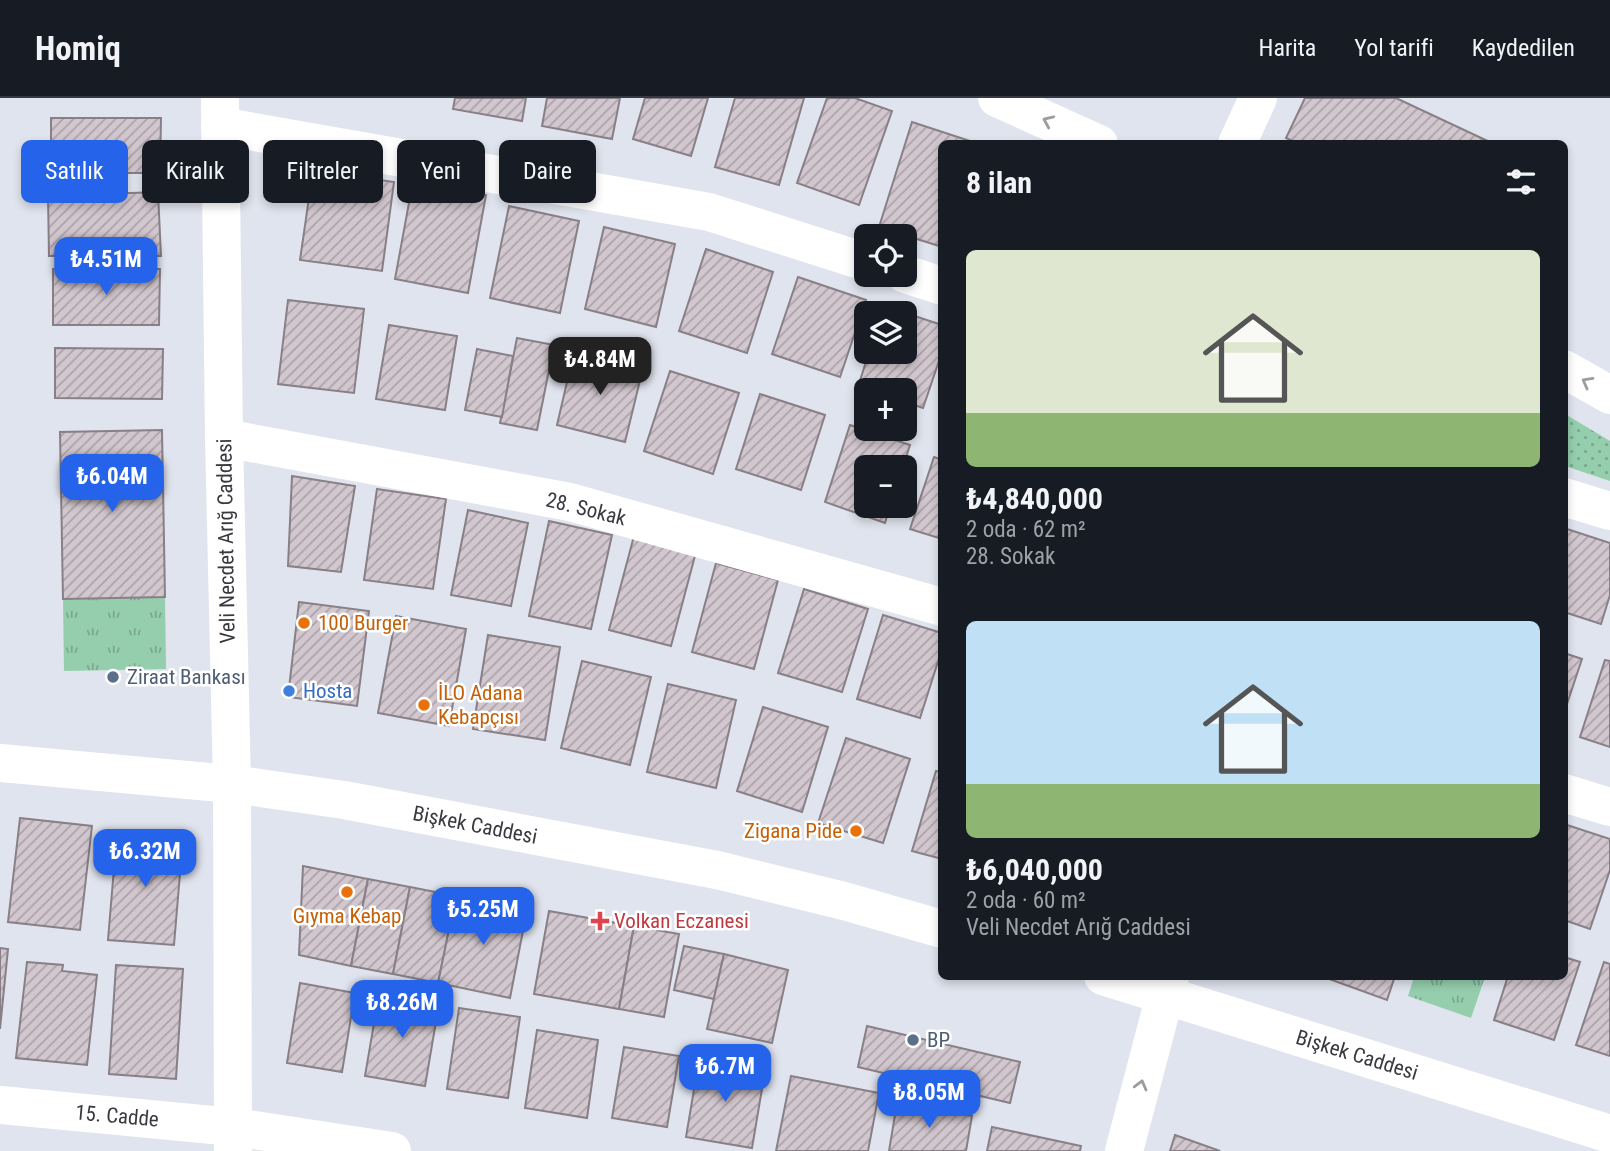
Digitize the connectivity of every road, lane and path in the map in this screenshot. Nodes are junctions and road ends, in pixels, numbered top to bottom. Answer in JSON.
{"nodes":[{"id":1,"x":996,"y":98,"type":"edge"},
{"id":2,"x":1258,"y":98,"type":"edge"},
{"id":3,"x":220,"y":112,"type":"edge"},
{"id":4,"x":1090,"y":140,"type":"edge"},
{"id":5,"x":1239,"y":140,"type":"edge"},
{"id":6,"x":854,"y":258,"type":"edge"},
{"id":7,"x":917,"y":278,"type":"edge"},
{"id":8,"x":938,"y":285,"type":"edge"},
{"id":9,"x":1568,"y":371,"type":"edge"},
{"id":10,"x":1610,"y":395,"type":"edge"},
{"id":11,"x":224,"y":438,"type":"junction"},
{"id":12,"x":1568,"y":498,"type":"edge"},
{"id":13,"x":1610,"y":511,"type":"edge"},
{"id":14,"x":938,"y":606,"type":"edge"},
{"id":15,"x":0,"y":763,"type":"edge"},
{"id":16,"x":232,"y":785,"type":"junction"},
{"id":17,"x":1568,"y":794,"type":"edge"},
{"id":18,"x":1610,"y":807,"type":"edge"},
{"id":19,"x":938,"y":928,"type":"edge"},
{"id":20,"x":1129,"y":980,"type":"edge"},
{"id":21,"x":1167,"y":986,"type":"edge"},
{"id":22,"x":0,"y":1105,"type":"edge"},
{"id":23,"x":1610,"y":1133,"type":"edge"},
{"id":24,"x":233,"y":1139,"type":"edge"},
{"id":25,"x":392,"y":1151,"type":"edge"},
{"id":26,"x":1124,"y":1151,"type":"edge"}],
"edges":[{"from":4,"to":1,"type":"street","one_way":true},
{"from":2,"to":5,"type":"street"},
{"from":3,"to":6,"type":"street"},
{"from":3,"to":11,"type":"street","name":"Veli Necdet Arığ Caddesi"},
{"from":7,"to":8,"type":"street"},
{"from":10,"to":9,"type":"street","one_way":true},
{"from":11,"to":14,"type":"street","name":"28. Sokak"},
{"from":11,"to":16,"type":"street","name":"Veli Necdet Arığ Caddesi"},
{"from":12,"to":13,"type":"street"},
{"from":15,"to":16,"type":"street","name":"Bişkek Caddesi"},
{"from":16,"to":19,"type":"street","name":"Bişkek Caddesi"},
{"from":16,"to":24,"type":"street","name":"Veli Necdet Arığ Caddesi"},
{"from":17,"to":18,"type":"street"},
{"from":20,"to":21,"type":"street","name":"Bişkek Caddesi"},
{"from":21,"to":23,"type":"street","name":"Bişkek Caddesi"},
{"from":26,"to":21,"type":"street","one_way":true},
{"from":22,"to":24,"type":"street","name":"15. Cadde"},
{"from":24,"to":25,"type":"street","name":"15. Cadde"}]}
